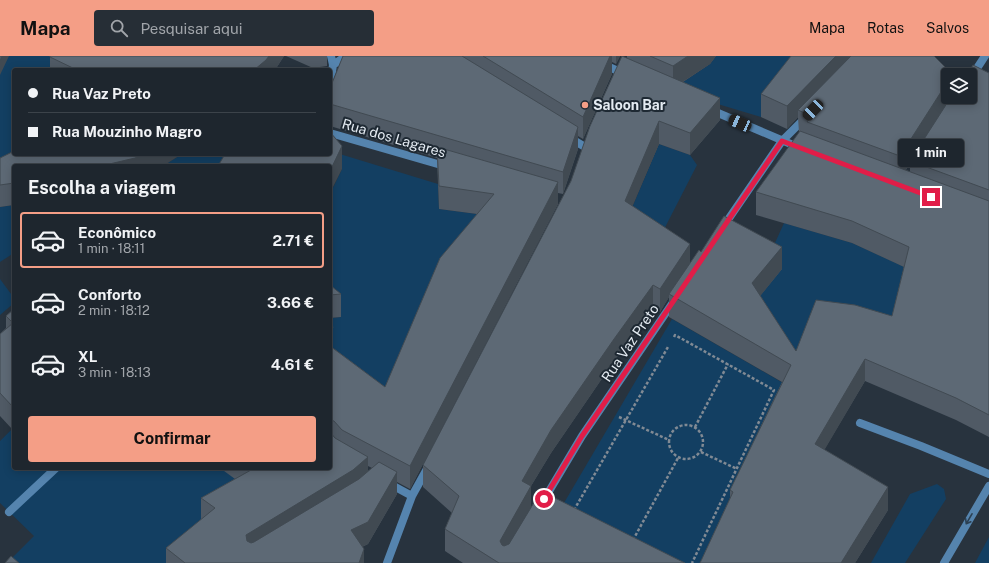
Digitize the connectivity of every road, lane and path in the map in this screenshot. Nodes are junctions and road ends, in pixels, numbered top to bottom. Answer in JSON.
{"nodes":[{"id":1,"x":331,"y":56,"type":"edge"},
{"id":2,"x":346,"y":56,"type":"edge"},
{"id":3,"x":584,"y":56,"type":"edge"},
{"id":4,"x":984,"y":56,"type":"edge"},
{"id":5,"x":624,"y":61,"type":"edge"},
{"id":6,"x":333,"y":65,"type":"junction"},
{"id":7,"x":976,"y":68,"type":"edge"},
{"id":8,"x":332,"y":72,"type":"edge"},
{"id":9,"x":617,"y":75,"type":"junction"},
{"id":10,"x":977,"y":76,"type":"edge"},
{"id":11,"x":633,"y":77,"type":"edge"},
{"id":12,"x":984,"y":77,"type":"edge"},
{"id":13,"x":705,"y":108,"type":"edge"},
{"id":14,"x":813,"y":110,"type":"edge"},
{"id":15,"x":332,"y":134,"type":"edge"},
{"id":16,"x":565,"y":135,"type":"edge"},
{"id":17,"x":782,"y":141,"type":"junction"},
{"id":18,"x":586,"y":147,"type":"edge"},
{"id":19,"x":810,"y":152,"type":"edge"},
{"id":20,"x":459,"y":170,"type":"edge"},
{"id":21,"x":718,"y":235,"type":"edge"},
{"id":22,"x":680,"y":291,"type":"edge"},
{"id":23,"x":728,"y":364,"type":"junction"},
{"id":24,"x":616,"y":415,"type":"dead end"},
{"id":25,"x":626,"y":420,"type":"junction"},
{"id":26,"x":860,"y":423,"type":"dead end"},
{"id":27,"x":695,"y":427,"type":"junction"},
{"id":28,"x":669,"y":440,"type":"junction"},
{"id":29,"x":702,"y":452,"type":"junction"},
{"id":30,"x":432,"y":458,"type":"edge"},
{"id":31,"x":678,"y":458,"type":"junction"},
{"id":32,"x":737,"y":469,"type":"junction"},
{"id":33,"x":54,"y":470,"type":"edge"},
{"id":34,"x":989,"y":474,"type":"edge"},
{"id":35,"x":378,"y":478,"type":"edge"},
{"id":36,"x":989,"y":486,"type":"edge"},
{"id":37,"x":412,"y":496,"type":"junction"},
{"id":38,"x":9,"y":512,"type":"dead end"},
{"id":39,"x":537,"y":512,"type":"edge"},
{"id":40,"x":571,"y":515,"type":"edge"},
{"id":41,"x":630,"y":545,"type":"edge"},
{"id":42,"x":387,"y":563,"type":"edge"},
{"id":43,"x":692,"y":563,"type":"edge"},
{"id":44,"x":944,"y":563,"type":"edge"}],
"edges":[{"from":1,"to":6,"type":"street"},
{"from":2,"to":6,"type":"street"},
{"from":3,"to":9,"type":"street"},
{"from":4,"to":7,"type":"street"},
{"from":5,"to":9,"type":"street"},
{"from":6,"to":8,"type":"street"},
{"from":9,"to":11,"type":"street"},
{"from":10,"to":12,"type":"street"},
{"from":13,"to":17,"type":"street"},
{"from":14,"to":17,"type":"street"},
{"from":15,"to":20,"type":"street","name":"Rua dos Lagares"},
{"from":16,"to":18,"type":"street"},
{"from":17,"to":19,"type":"street"},
{"from":17,"to":21,"type":"street"},
{"from":22,"to":39,"type":"street","name":"Rua Vaz Preto"},
{"from":23,"to":25,"type":"path"},
{"from":23,"to":27,"type":"path"},
{"from":23,"to":32,"type":"path"},
{"from":24,"to":25,"type":"path"},
{"from":25,"to":28,"type":"path"},
{"from":25,"to":40,"type":"path"},
{"from":26,"to":34,"type":"street"},
{"from":27,"to":28,"type":"path"},
{"from":27,"to":29,"type":"path"},
{"from":28,"to":31,"type":"path"},
{"from":29,"to":31,"type":"path"},
{"from":29,"to":32,"type":"path"},
{"from":30,"to":37,"type":"street"},
{"from":31,"to":41,"type":"path"},
{"from":32,"to":43,"type":"path"},
{"from":33,"to":38,"type":"street"},
{"from":35,"to":37,"type":"street"},
{"from":36,"to":44,"type":"street","one_way":true},
{"from":37,"to":42,"type":"street"}]}
